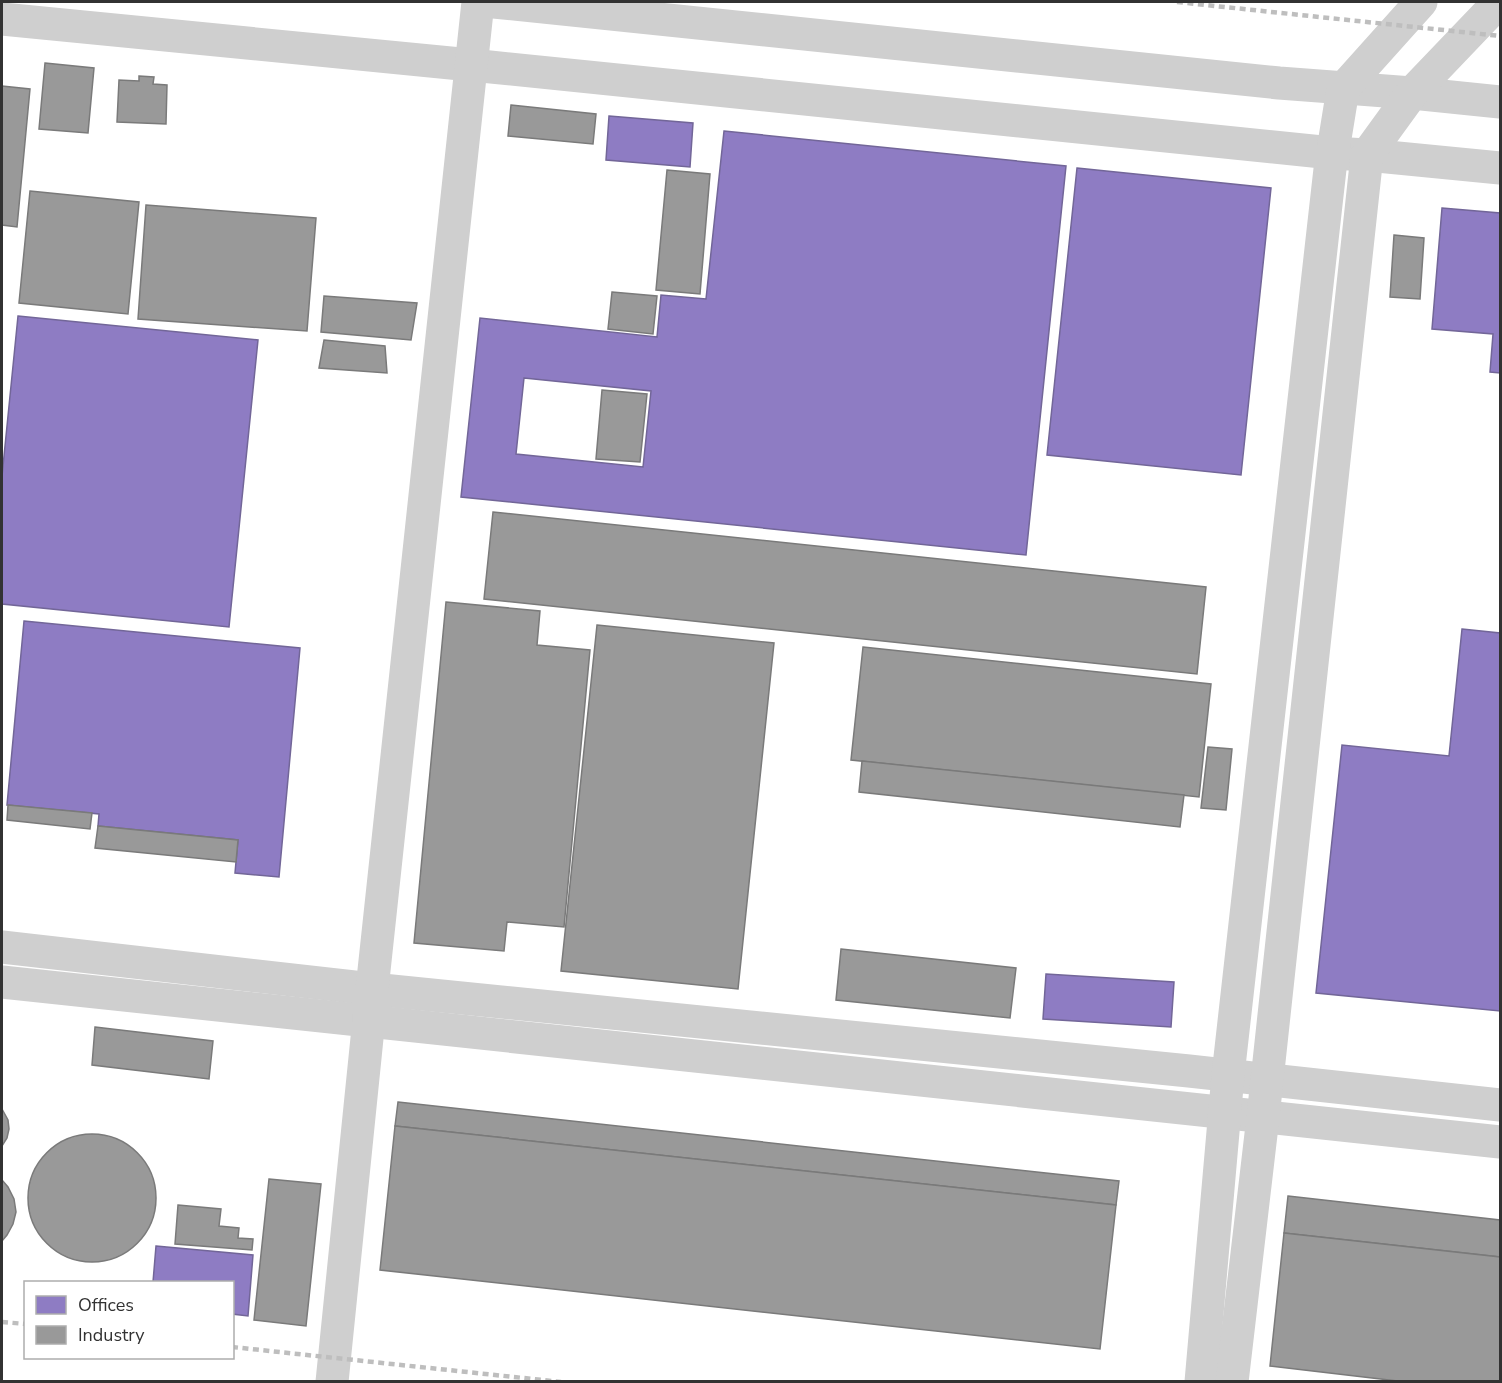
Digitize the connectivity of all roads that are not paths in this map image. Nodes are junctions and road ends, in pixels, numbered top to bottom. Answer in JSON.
{"nodes":[{"id":1,"x":478,"y":2,"type":"edge"},
{"id":2,"x":494,"y":2,"type":"edge"},
{"id":3,"x":1421,"y":2,"type":"edge"},
{"id":4,"x":1499,"y":2,"type":"edge"},
{"id":5,"x":2,"y":20,"type":"edge"},
{"id":6,"x":471,"y":65,"type":"junction"},
{"id":7,"x":1342,"y":89,"type":"junction"},
{"id":8,"x":1412,"y":93,"type":"junction"},
{"id":9,"x":1500,"y":102,"type":"edge"},
{"id":10,"x":1332,"y":153,"type":"junction"},
{"id":11,"x":1367,"y":155,"type":"junction"},
{"id":12,"x":1500,"y":168,"type":"edge"},
{"id":13,"x":2,"y":947,"type":"edge"},
{"id":14,"x":2,"y":982,"type":"edge"},
{"id":15,"x":372,"y":989,"type":"junction"},
{"id":16,"x":369,"y":1022,"type":"junction"},
{"id":17,"x":1228,"y":1075,"type":"junction"},
{"id":18,"x":1266,"y":1079,"type":"junction"},
{"id":19,"x":1500,"y":1105,"type":"edge"},
{"id":20,"x":1226,"y":1113,"type":"junction"},
{"id":21,"x":1263,"y":1117,"type":"junction"},
{"id":22,"x":1500,"y":1142,"type":"edge"},
{"id":23,"x":332,"y":1382,"type":"edge"},
{"id":24,"x":1202,"y":1382,"type":"edge"},
{"id":25,"x":1232,"y":1382,"type":"edge"}],
"edges":[{"from":1,"to":6,"type":"street"},
{"from":2,"to":7,"type":"street"},
{"from":3,"to":7,"type":"street"},
{"from":4,"to":8,"type":"street"},
{"from":5,"to":6,"type":"street"},
{"from":6,"to":10,"type":"street"},
{"from":6,"to":15,"type":"street"},
{"from":7,"to":8,"type":"street"},
{"from":7,"to":10,"type":"street"},
{"from":8,"to":9,"type":"street"},
{"from":8,"to":11,"type":"street"},
{"from":10,"to":11,"type":"street"},
{"from":10,"to":17,"type":"street"},
{"from":11,"to":12,"type":"street"},
{"from":11,"to":18,"type":"street"},
{"from":13,"to":15,"type":"street"},
{"from":14,"to":16,"type":"street"},
{"from":15,"to":16,"type":"street"},
{"from":15,"to":17,"type":"street"},
{"from":16,"to":20,"type":"street"},
{"from":16,"to":23,"type":"street"},
{"from":17,"to":18,"type":"street"},
{"from":17,"to":20,"type":"street"},
{"from":18,"to":19,"type":"street"},
{"from":18,"to":21,"type":"street"},
{"from":20,"to":21,"type":"street"},
{"from":20,"to":24,"type":"street"},
{"from":21,"to":22,"type":"street"},
{"from":21,"to":25,"type":"street"}]}
